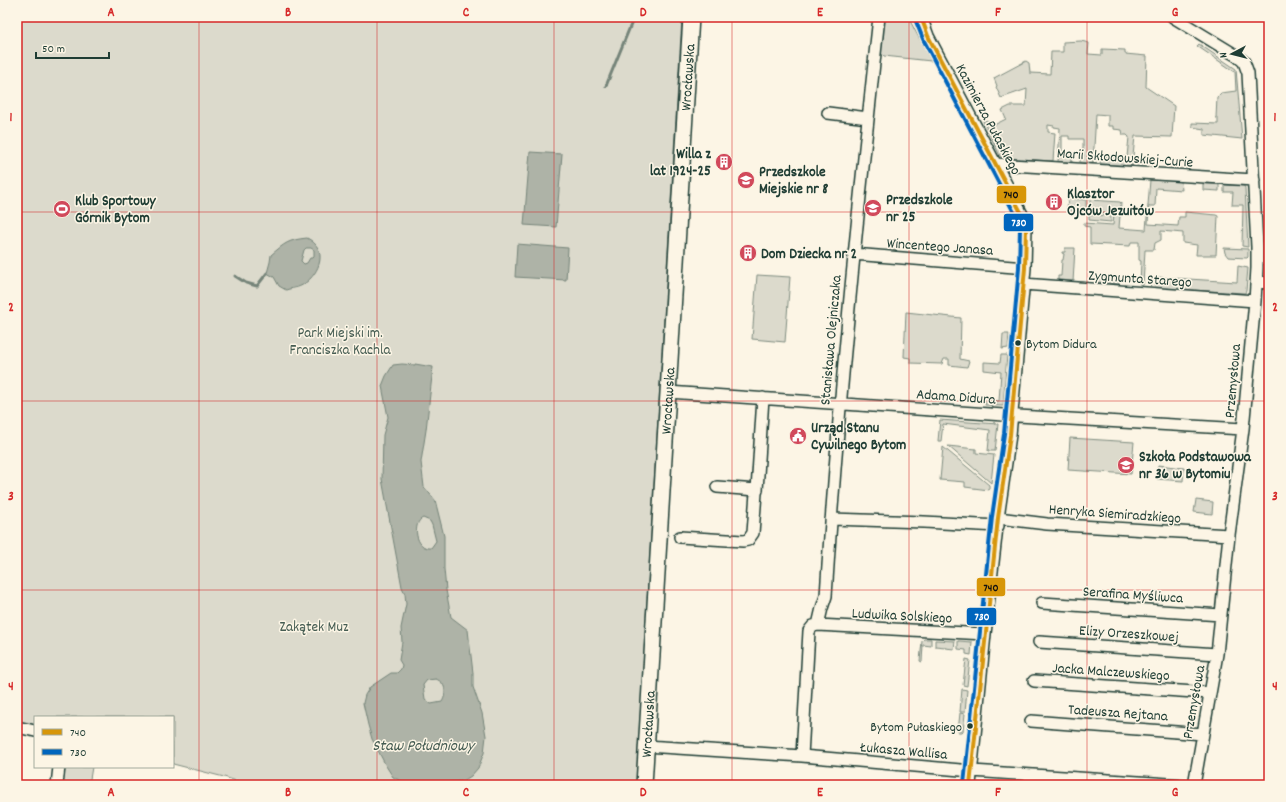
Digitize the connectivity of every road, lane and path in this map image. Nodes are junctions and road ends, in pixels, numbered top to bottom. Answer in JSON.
{"nodes":[{"id":1,"x":691,"y":17,"type":"edge"},
{"id":2,"x":879,"y":17,"type":"edge"},
{"id":3,"x":920,"y":17,"type":"edge"},
{"id":4,"x":1173,"y":17,"type":"edge"},
{"id":5,"x":828,"y":113,"type":"dead end"},
{"id":6,"x":868,"y":118,"type":"junction"},
{"id":7,"x":996,"y":164,"type":"junction"},
{"id":8,"x":1254,"y":180,"type":"junction"},
{"id":9,"x":853,"y":254,"type":"junction"},
{"id":10,"x":1025,"y":268,"type":"junction"},
{"id":11,"x":1256,"y":282,"type":"junction"},
{"id":12,"x":1269,"y":282,"type":"edge"},
{"id":13,"x":1023,"y":284,"type":"junction"},
{"id":14,"x":1255,"y":301,"type":"junction"},
{"id":15,"x":668,"y":392,"type":"junction"},
{"id":16,"x":763,"y":398,"type":"junction"},
{"id":17,"x":840,"y":404,"type":"junction"},
{"id":18,"x":1012,"y":415,"type":"junction"},
{"id":19,"x":1243,"y":429,"type":"junction"},
{"id":20,"x":717,"y":487,"type":"dead end"},
{"id":21,"x":757,"y":490,"type":"junction"},
{"id":22,"x":831,"y":519,"type":"junction"},
{"id":23,"x":998,"y":522,"type":"junction"},
{"id":24,"x":1229,"y":535,"type":"junction"},
{"id":25,"x":680,"y":537,"type":"dead end"},
{"id":26,"x":1042,"y":603,"type":"dead end"},
{"id":27,"x":1221,"y":615,"type":"junction"},
{"id":28,"x":818,"y":625,"type":"junction"},
{"id":29,"x":985,"y":634,"type":"junction"},
{"id":30,"x":1039,"y":642,"type":"dead end"},
{"id":31,"x":1217,"y":654,"type":"junction"},
{"id":32,"x":1034,"y":681,"type":"dead end"},
{"id":33,"x":1210,"y":693,"type":"junction"},
{"id":34,"x":1030,"y":721,"type":"dead end"},
{"id":35,"x":17,"y":727,"type":"edge"},
{"id":36,"x":34,"y":731,"type":"edge"},
{"id":37,"x":1203,"y":734,"type":"junction"},
{"id":38,"x":646,"y":746,"type":"junction"},
{"id":39,"x":802,"y":756,"type":"junction"},
{"id":40,"x":59,"y":768,"type":"edge"},
{"id":41,"x":972,"y":771,"type":"junction"},
{"id":42,"x":56,"y":785,"type":"edge"},
{"id":43,"x":644,"y":785,"type":"edge"},
{"id":44,"x":970,"y":785,"type":"edge"},
{"id":45,"x":1184,"y":785,"type":"edge"},
{"id":46,"x":1194,"y":785,"type":"edge"}],
"edges":[{"from":1,"to":15,"type":"main road","name":"Wrocławska"},
{"from":2,"to":6,"type":"street","name":"Stanisława Olejniczaka"},
{"from":3,"to":7,"type":"street","name":"Kazimierza Pułaskiego"},
{"from":4,"to":8,"type":"street","name":"Przemysłowa"},
{"from":5,"to":6,"type":"street"},
{"from":6,"to":9,"type":"street","name":"Stanisława Olejniczaka"},
{"from":7,"to":8,"type":"street","name":"Marii Skłodowskiej-Curie"},
{"from":7,"to":10,"type":"street","name":"Kazimierza Pułaskiego"},
{"from":8,"to":11,"type":"street","name":"Przemysłowa"},
{"from":9,"to":10,"type":"street","name":"Wincentego Janasa"},
{"from":9,"to":17,"type":"street","name":"Stanisława Olejniczaka"},
{"from":10,"to":13,"type":"street","name":"Kazimierza Pułaskiego"},
{"from":11,"to":12,"type":"street"},
{"from":11,"to":14,"type":"street","name":"Przemysłowa"},
{"from":13,"to":14,"type":"street","name":"Zygmunta Starego"},
{"from":13,"to":18,"type":"street","name":"Kazimierza Pułaskiego"},
{"from":14,"to":19,"type":"street","name":"Przemysłowa"},
{"from":15,"to":16,"type":"street","name":"Adama Didura"},
{"from":15,"to":38,"type":"main road","name":"Wrocławska"},
{"from":16,"to":17,"type":"street","name":"Adama Didura"},
{"from":16,"to":21,"type":"street"},
{"from":17,"to":18,"type":"street","name":"Adama Didura"},
{"from":17,"to":22,"type":"street","name":"Stanisława Olejniczaka"},
{"from":18,"to":19,"type":"street","name":"Adama Didura"},
{"from":18,"to":23,"type":"street","name":"Kazimierza Pułaskiego"},
{"from":19,"to":24,"type":"street","name":"Przemysłowa"},
{"from":20,"to":21,"type":"street"},
{"from":21,"to":25,"type":"street"},
{"from":22,"to":23,"type":"street","name":"Henryka Siemiradzkiego"},
{"from":22,"to":28,"type":"street","name":"Stanisława Olejniczaka"},
{"from":23,"to":24,"type":"street","name":"Henryka Siemiradzkiego"},
{"from":23,"to":29,"type":"street","name":"Kazimierza Pułaskiego"},
{"from":24,"to":27,"type":"street","name":"Przemysłowa"},
{"from":26,"to":27,"type":"street","name":"Serafina Myśliwca"},
{"from":27,"to":31,"type":"street","name":"Przemysłowa"},
{"from":28,"to":29,"type":"street","name":"Ludwika Solskiego"},
{"from":28,"to":39,"type":"street","name":"Stanisława Olejniczaka"},
{"from":29,"to":41,"type":"street","name":"Kazimierza Pułaskiego"},
{"from":30,"to":31,"type":"street","name":"Elizy Orzeszkowej"},
{"from":31,"to":33,"type":"street","name":"Przemysłowa"},
{"from":32,"to":33,"type":"street","name":"Jacka Malczewskiego"},
{"from":33,"to":37,"type":"street","name":"Przemysłowa"},
{"from":34,"to":37,"type":"street","name":"Tadeusza Rejtana"},
{"from":35,"to":36,"type":"street"},
{"from":37,"to":46,"type":"street","name":"Przemysłowa"},
{"from":38,"to":39,"type":"street","name":"Łukasza Wallisa"},
{"from":38,"to":43,"type":"main road","name":"Wrocławska"},
{"from":39,"to":41,"type":"street","name":"Łukasza Wallisa"},
{"from":40,"to":42,"type":"street"},
{"from":41,"to":44,"type":"street","name":"Kazimierza Pułaskiego"},
{"from":41,"to":45,"type":"street","name":"Łukasza Wallisa"}]}
